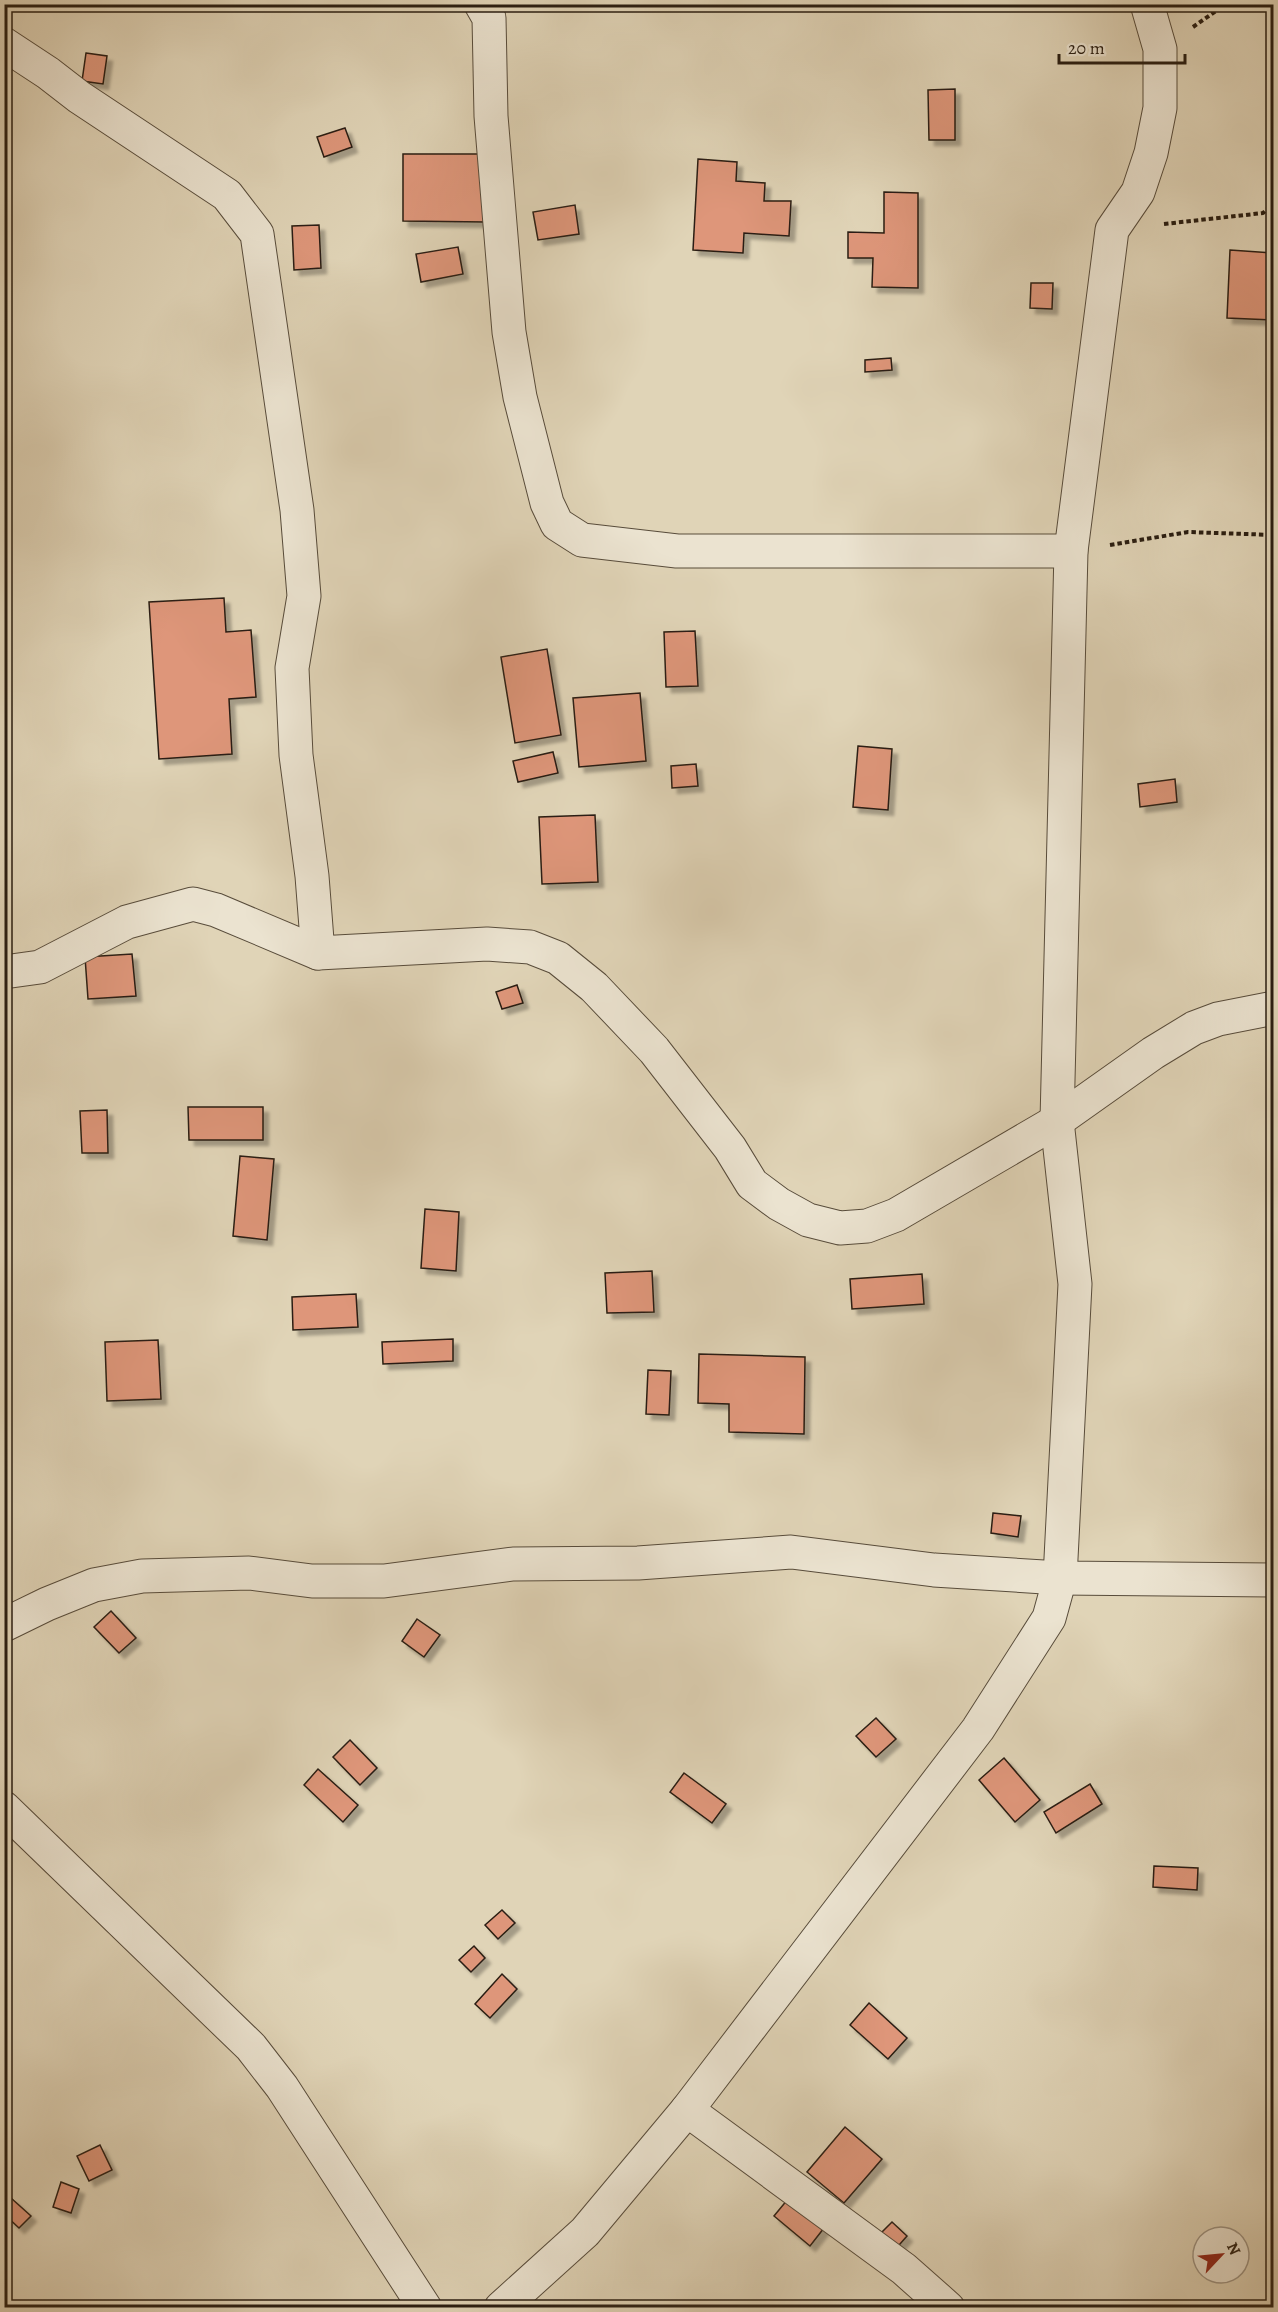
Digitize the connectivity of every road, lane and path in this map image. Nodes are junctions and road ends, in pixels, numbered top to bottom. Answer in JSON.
{"nodes":[{"id":1,"x":481,"y":4,"type":"edge"},
{"id":2,"x":1147,"y":4,"type":"edge"},
{"id":3,"x":4,"y":44,"type":"edge"},
{"id":4,"x":1274,"y":203,"type":"edge"},
{"id":5,"x":1112,"y":230,"type":"junction"},
{"id":6,"x":1274,"y":535,"type":"edge"},
{"id":7,"x":1071,"y":551,"type":"junction"},
{"id":8,"x":318,"y":953,"type":"junction"},
{"id":9,"x":4,"y":972,"type":"edge"},
{"id":10,"x":1274,"y":1008,"type":"edge"},
{"id":11,"x":1057,"y":1121,"type":"junction"},
{"id":12,"x":1060,"y":1578,"type":"junction"},
{"id":13,"x":1274,"y":1580,"type":"edge"},
{"id":14,"x":4,"y":1625,"type":"edge"},
{"id":15,"x":4,"y":1808,"type":"edge"},
{"id":16,"x":687,"y":2110,"type":"junction"},
{"id":17,"x":425,"y":2307,"type":"edge"},
{"id":18,"x":501,"y":2307,"type":"edge"},
{"id":19,"x":948,"y":2307,"type":"edge"}],
"edges":[{"from":1,"to":7,"type":"street"},
{"from":2,"to":5,"type":"street"},
{"from":3,"to":8,"type":"street"},
{"from":4,"to":5,"type":"path"},
{"from":5,"to":7,"type":"street"},
{"from":6,"to":7,"type":"path"},
{"from":7,"to":11,"type":"street"},
{"from":8,"to":9,"type":"street"},
{"from":8,"to":11,"type":"street"},
{"from":10,"to":11,"type":"street"},
{"from":11,"to":12,"type":"street"},
{"from":12,"to":13,"type":"street"},
{"from":12,"to":14,"type":"street"},
{"from":12,"to":16,"type":"street"},
{"from":15,"to":17,"type":"street"},
{"from":16,"to":18,"type":"street"},
{"from":16,"to":19,"type":"street"}]}
